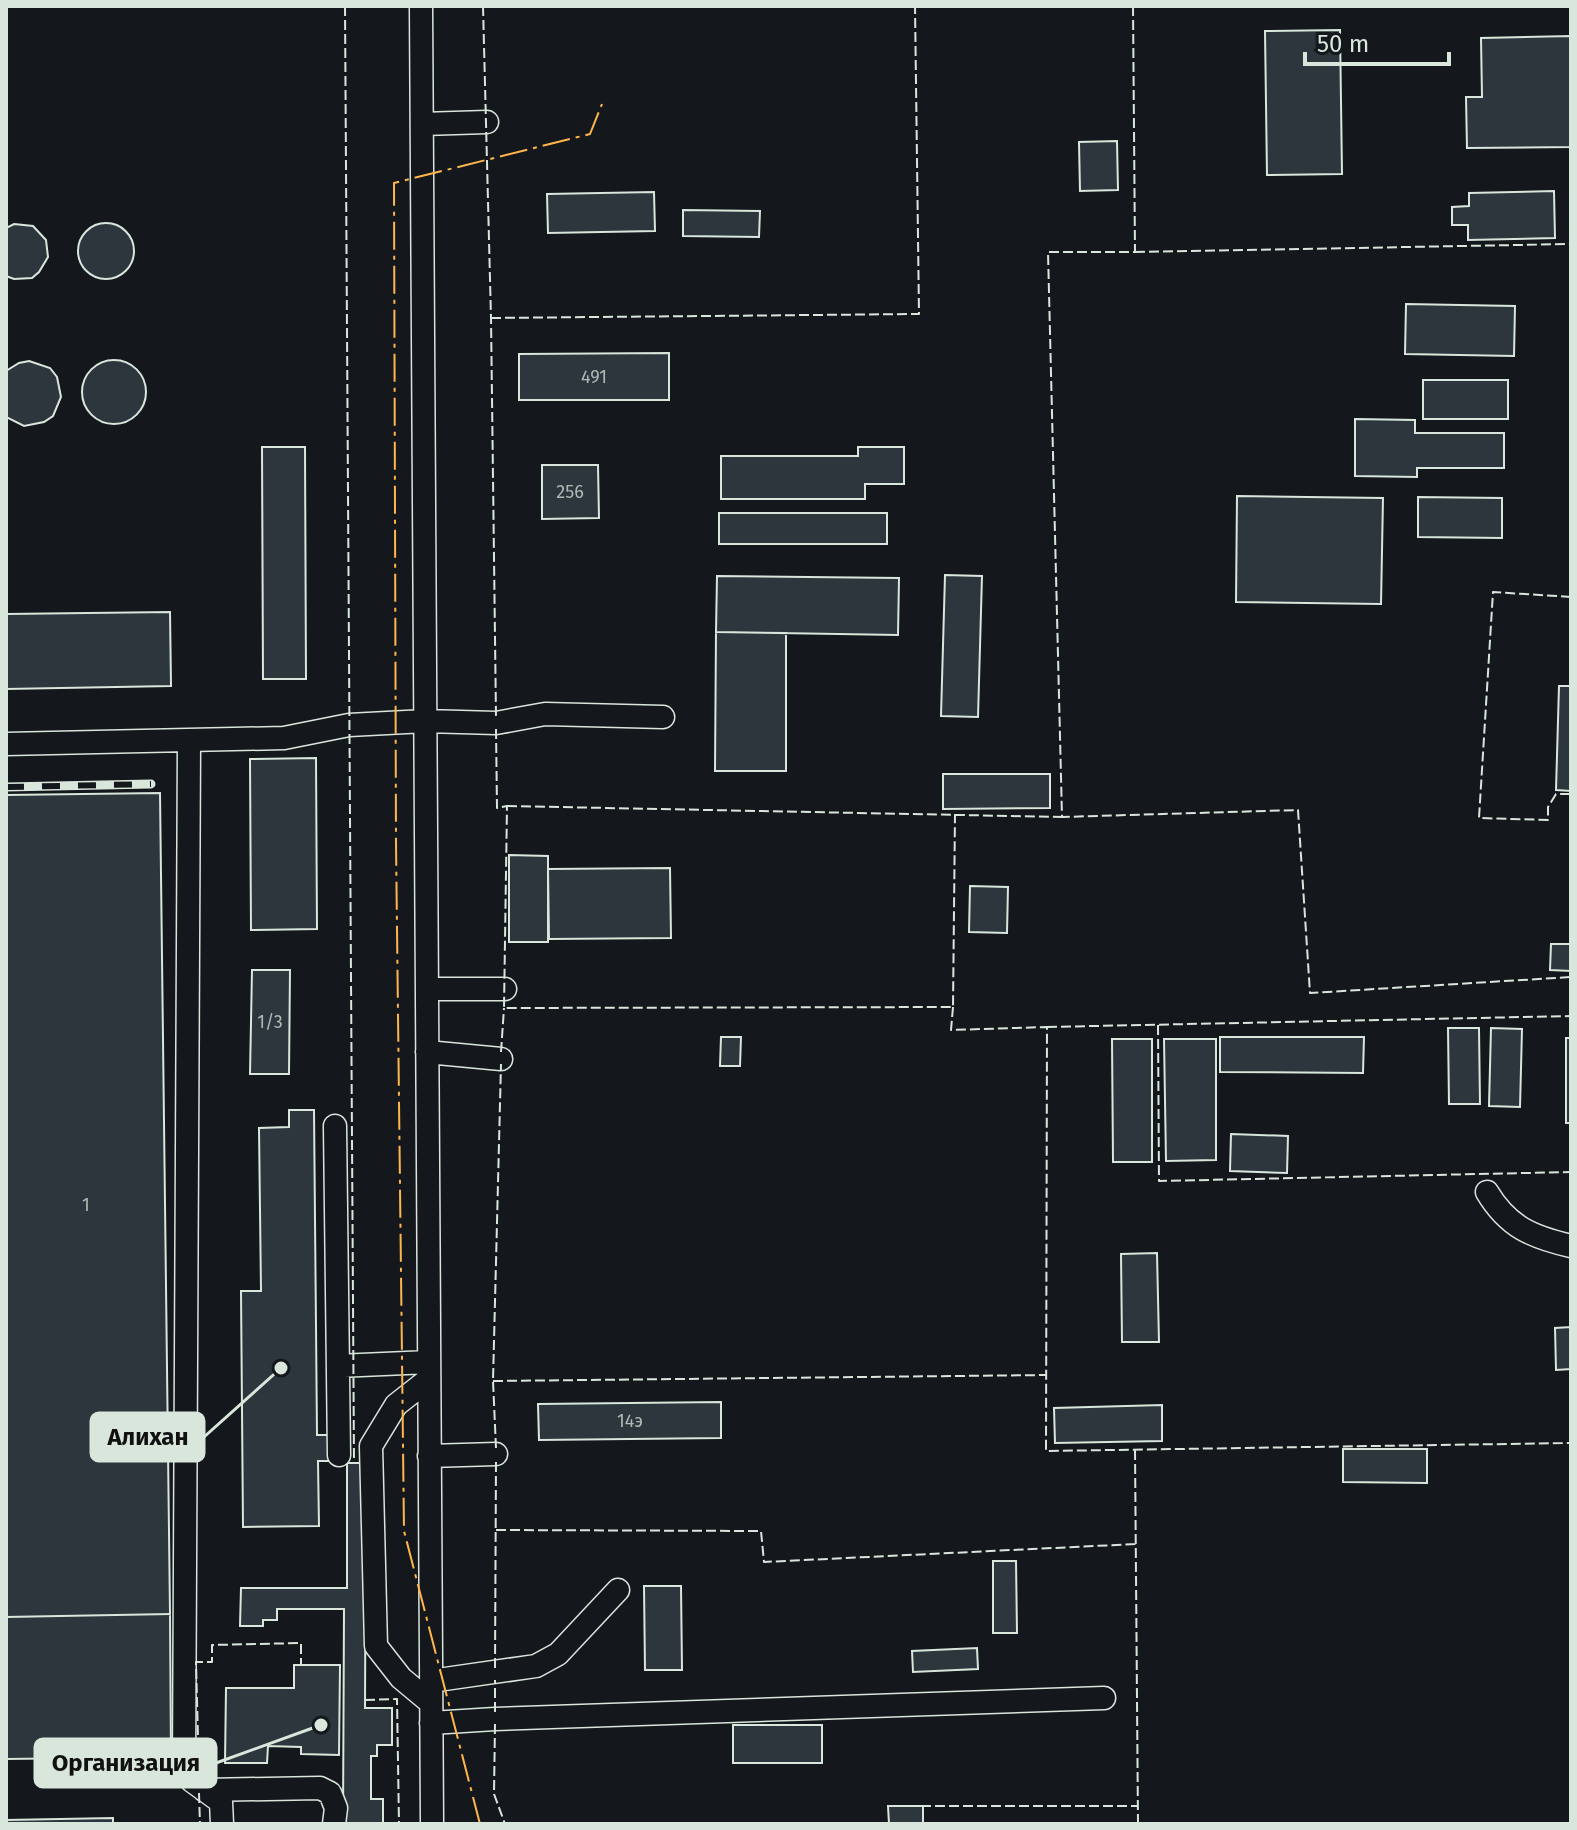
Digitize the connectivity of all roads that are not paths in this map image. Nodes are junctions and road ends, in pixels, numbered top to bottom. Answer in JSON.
{"nodes":[{"id":1,"x":421,"y":6,"type":"edge"},
{"id":2,"x":487,"y":122,"type":"dead end"},
{"id":3,"x":422,"y":124,"type":"junction"},
{"id":4,"x":663,"y":717,"type":"dead end"},
{"id":5,"x":425,"y":721,"type":"junction"},
{"id":6,"x":189,"y":740,"type":"junction"},
{"id":7,"x":6,"y":744,"type":"edge"},
{"id":8,"x":427,"y":989,"type":"junction"},
{"id":9,"x":505,"y":989,"type":"dead end"},
{"id":10,"x":427,"y":1052,"type":"junction"},
{"id":11,"x":501,"y":1059,"type":"dead end"},
{"id":12,"x":335,"y":1126,"type":"dead end"},
{"id":13,"x":1487,"y":1192,"type":"dead end"},
{"id":14,"x":1571,"y":1246,"type":"edge"},
{"id":15,"x":338,"y":1366,"type":"junction"},
{"id":16,"x":429,"y":1371,"type":"junction"},
{"id":17,"x":496,"y":1454,"type":"dead end"},
{"id":18,"x":339,"y":1455,"type":"dead end"},
{"id":19,"x":429,"y":1456,"type":"junction"},
{"id":20,"x":618,"y":1590,"type":"dead end"},
{"id":21,"x":1104,"y":1698,"type":"dead end"},
{"id":22,"x":431,"y":1703,"type":"junction"},
{"id":23,"x":204,"y":1790,"type":"junction"},
{"id":24,"x":222,"y":1824,"type":"edge"},
{"id":25,"x":334,"y":1824,"type":"edge"},
{"id":26,"x":432,"y":1824,"type":"edge"}],
"edges":[{"from":1,"to":3,"type":"street"},
{"from":2,"to":3,"type":"street"},
{"from":3,"to":5,"type":"street"},
{"from":4,"to":5,"type":"street"},
{"from":5,"to":6,"type":"street"},
{"from":5,"to":8,"type":"street"},
{"from":6,"to":7,"type":"street"},
{"from":6,"to":23,"type":"street"},
{"from":8,"to":9,"type":"street"},
{"from":8,"to":10,"type":"street"},
{"from":10,"to":11,"type":"street"},
{"from":10,"to":16,"type":"street"},
{"from":12,"to":15,"type":"street"},
{"from":13,"to":14,"type":"street"},
{"from":15,"to":16,"type":"street"},
{"from":15,"to":18,"type":"street"},
{"from":16,"to":19,"type":"street"},
{"from":16,"to":22,"type":"street"},
{"from":17,"to":19,"type":"street"},
{"from":19,"to":22,"type":"street"},
{"from":20,"to":22,"type":"street"},
{"from":21,"to":22,"type":"street"},
{"from":22,"to":26,"type":"street"},
{"from":23,"to":24,"type":"street"},
{"from":23,"to":25,"type":"street"}]}
